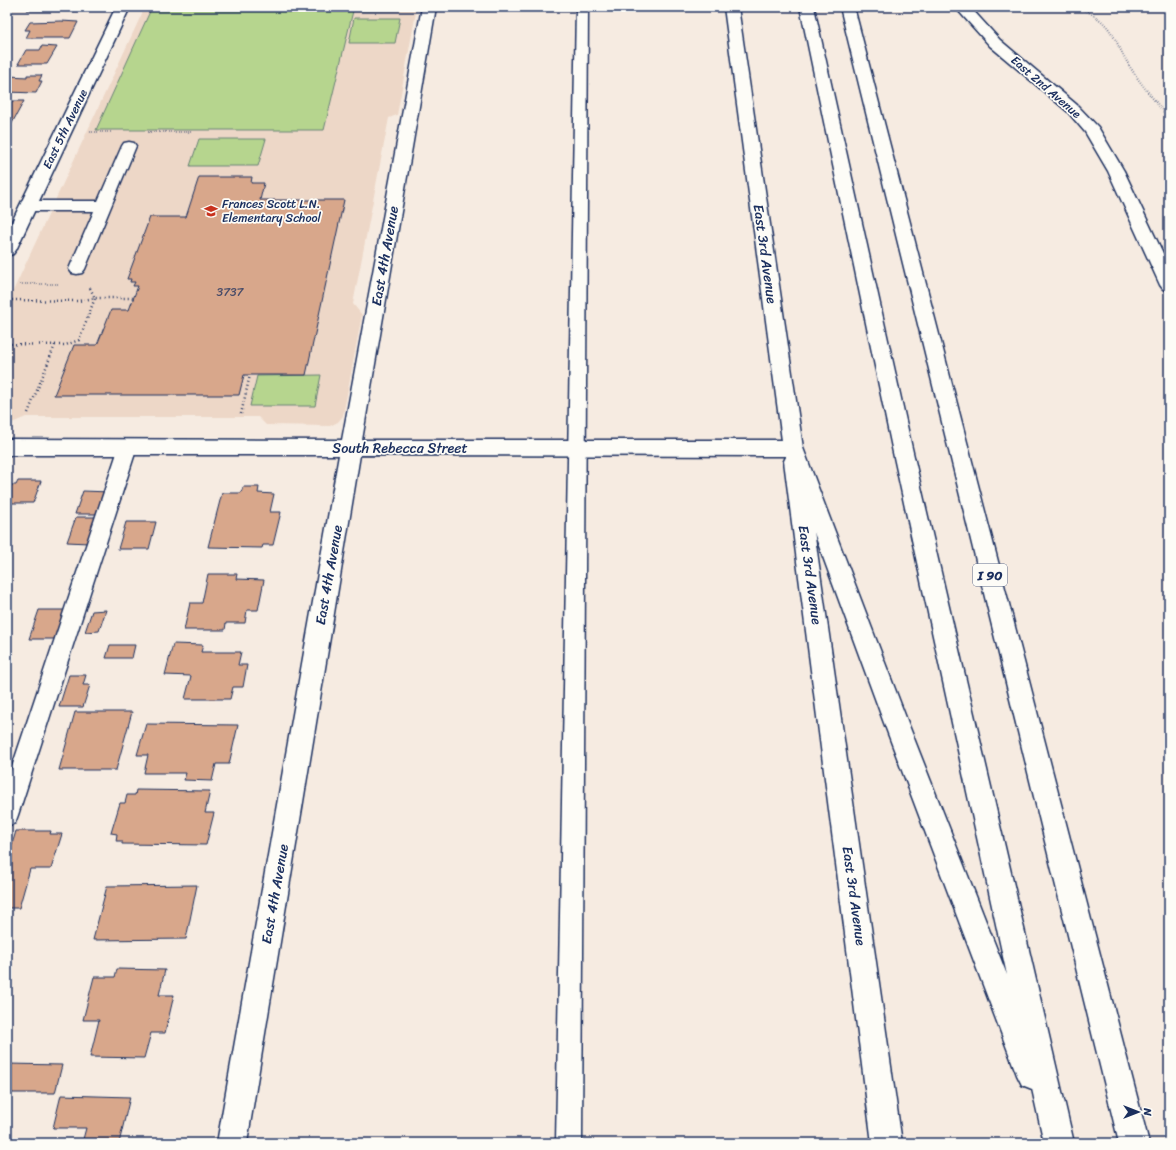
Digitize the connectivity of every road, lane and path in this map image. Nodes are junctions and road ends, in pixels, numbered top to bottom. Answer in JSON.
{"nodes":[{"id":1,"x":123,"y":7,"type":"edge"},
{"id":2,"x":429,"y":7,"type":"edge"},
{"id":3,"x":582,"y":7,"type":"edge"},
{"id":4,"x":730,"y":7,"type":"edge"},
{"id":5,"x":807,"y":7,"type":"edge"},
{"id":6,"x":847,"y":7,"type":"edge"},
{"id":7,"x":962,"y":7,"type":"edge"},
{"id":8,"x":1078,"y":7,"type":"edge"},
{"id":9,"x":1169,"y":119,"type":"edge"},
{"id":10,"x":129,"y":146,"type":"dead end"},
{"id":11,"x":28,"y":206,"type":"junction"},
{"id":12,"x":104,"y":206,"type":"junction"},
{"id":13,"x":7,"y":250,"type":"edge"},
{"id":14,"x":77,"y":269,"type":"dead end"},
{"id":15,"x":20,"y":284,"type":"dead end"},
{"id":16,"x":66,"y":284,"type":"dead end"},
{"id":17,"x":88,"y":284,"type":"dead end"},
{"id":18,"x":1169,"y":285,"type":"edge"},
{"id":19,"x":95,"y":298,"type":"junction"},
{"id":20,"x":133,"y":298,"type":"dead end"},
{"id":21,"x":12,"y":300,"type":"dead end"},
{"id":22,"x":7,"y":344,"type":"edge"},
{"id":23,"x":55,"y":345,"type":"junction"},
{"id":24,"x":250,"y":375,"type":"dead end"},
{"id":25,"x":28,"y":413,"type":"dead end"},
{"id":26,"x":241,"y":414,"type":"dead end"},
{"id":27,"x":7,"y":447,"type":"edge"},
{"id":28,"x":128,"y":447,"type":"junction"},
{"id":29,"x":351,"y":447,"type":"junction"},
{"id":30,"x":793,"y":448,"type":"junction"},
{"id":31,"x":576,"y":449,"type":"junction"},
{"id":32,"x":7,"y":814,"type":"edge"},
{"id":33,"x":232,"y":1143,"type":"edge"},
{"id":34,"x":569,"y":1143,"type":"edge"},
{"id":35,"x":887,"y":1143,"type":"edge"},
{"id":36,"x":1058,"y":1143,"type":"edge"},
{"id":37,"x":1134,"y":1143,"type":"edge"}],
"edges":[{"from":1,"to":11,"type":"main road","name":"East 5th Avenue"},
{"from":2,"to":29,"type":"main road","name":"East 4th Avenue"},
{"from":3,"to":31,"type":"lane"},
{"from":4,"to":30,"type":"main road","name":"East 3rd Avenue"},
{"from":5,"to":36,"type":"main road"},
{"from":6,"to":37,"type":"main road","number":"I 90"},
{"from":7,"to":18,"type":"main road","name":"East 2nd Avenue"},
{"from":8,"to":9,"type":"path"},
{"from":10,"to":12,"type":"lane"},
{"from":11,"to":12,"type":"lane"},
{"from":11,"to":13,"type":"main road","name":"East 5th Avenue"},
{"from":12,"to":14,"type":"lane"},
{"from":15,"to":16,"type":"path"},
{"from":17,"to":19,"type":"path"},
{"from":19,"to":20,"type":"path"},
{"from":19,"to":21,"type":"path"},
{"from":19,"to":23,"type":"path"},
{"from":22,"to":23,"type":"path"},
{"from":23,"to":25,"type":"path"},
{"from":24,"to":26,"type":"path"},
{"from":27,"to":28,"type":"main road","name":"South Rebecca Street"},
{"from":28,"to":29,"type":"main road","name":"South Rebecca Street"},
{"from":28,"to":32,"type":"lane"},
{"from":29,"to":31,"type":"main road","name":"South Rebecca Street"},
{"from":29,"to":33,"type":"main road","name":"East 4th Avenue"},
{"from":30,"to":31,"type":"main road","name":"South Rebecca Street"},
{"from":30,"to":35,"type":"main road","name":"East 3rd Avenue"},
{"from":30,"to":36,"type":"main road"},
{"from":31,"to":34,"type":"lane"}]}
